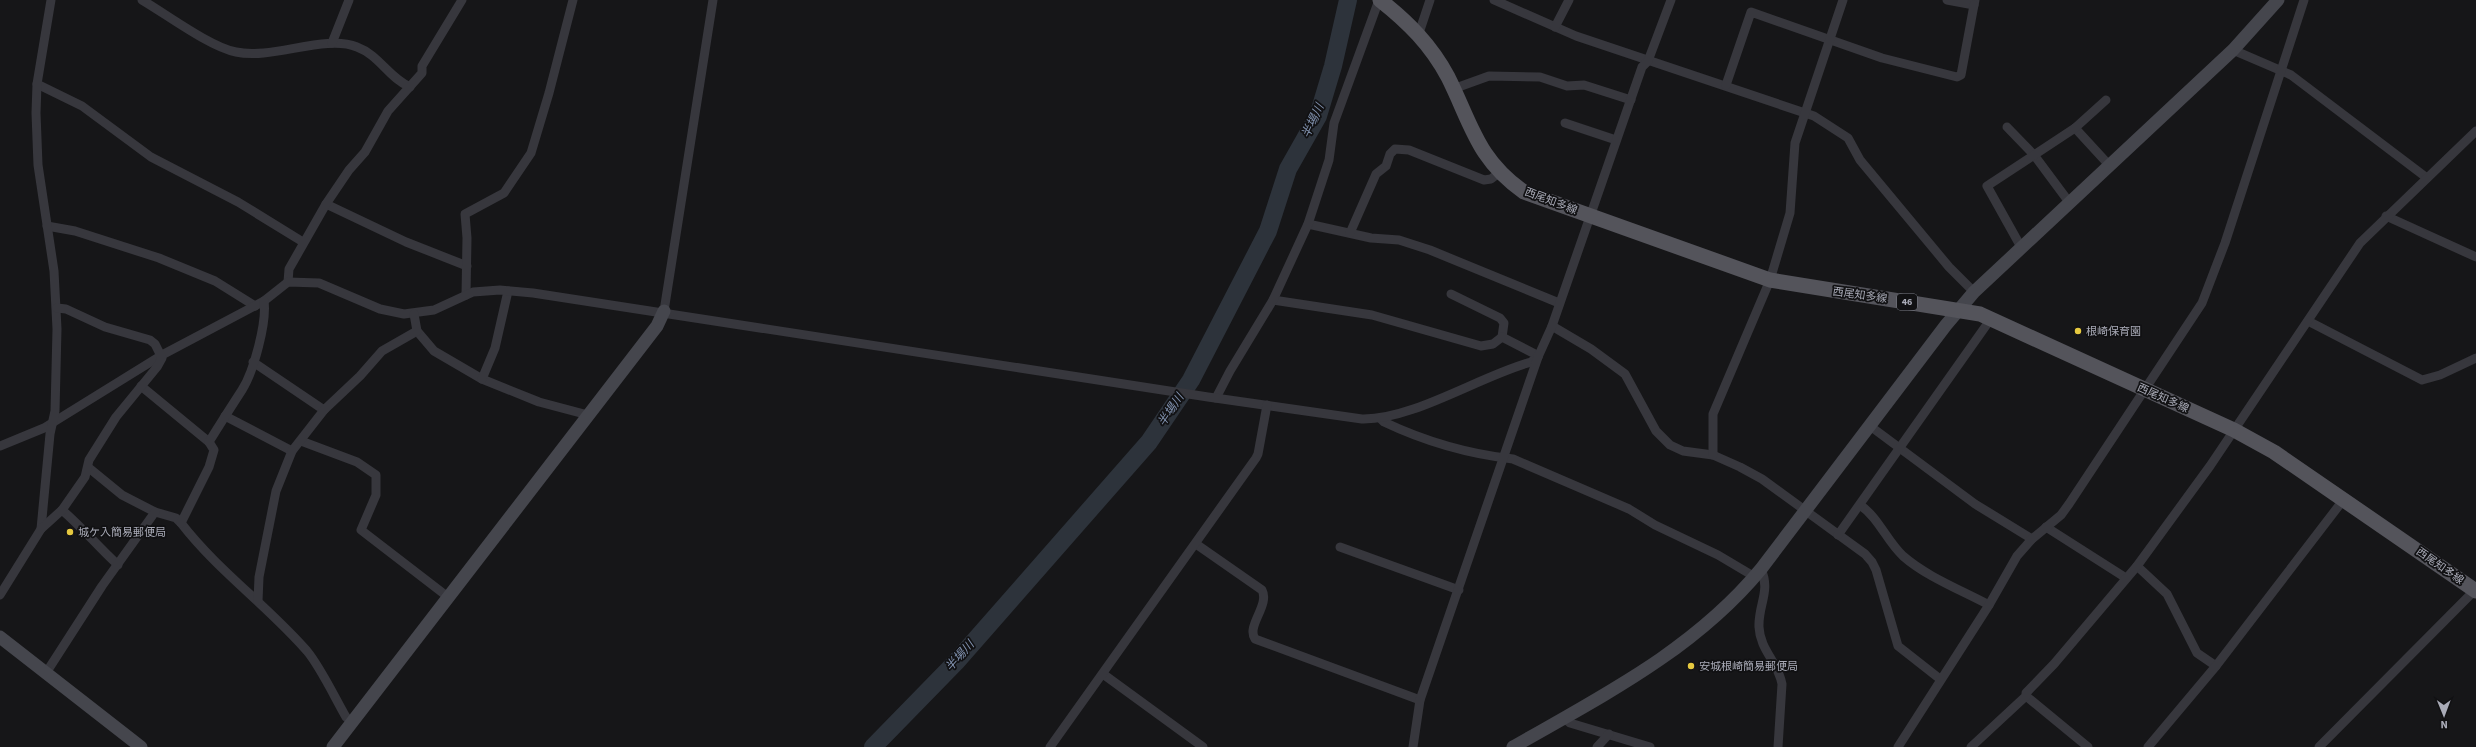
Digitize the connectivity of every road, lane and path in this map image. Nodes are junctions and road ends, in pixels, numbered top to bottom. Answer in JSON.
{"nodes":[{"id":1,"x":52,"y":0,"type":"edge"},
{"id":2,"x":142,"y":0,"type":"edge"},
{"id":3,"x":349,"y":0,"type":"edge"},
{"id":4,"x":462,"y":0,"type":"edge"},
{"id":5,"x":573,"y":0,"type":"edge"},
{"id":6,"x":714,"y":0,"type":"edge"},
{"id":7,"x":1380,"y":0,"type":"edge"},
{"id":8,"x":1430,"y":0,"type":"edge"},
{"id":9,"x":1494,"y":0,"type":"edge"},
{"id":10,"x":1569,"y":0,"type":"edge"},
{"id":11,"x":1671,"y":0,"type":"edge"},
{"id":12,"x":1843,"y":0,"type":"edge"},
{"id":13,"x":1947,"y":0,"type":"edge"},
{"id":14,"x":2278,"y":0,"type":"edge"},
{"id":15,"x":2304,"y":0,"type":"edge"},
{"id":16,"x":1975,"y":2,"type":"edge"},
{"id":17,"x":1555,"y":27,"type":"junction"},
{"id":18,"x":1419,"y":33,"type":"junction"},
{"id":19,"x":1829,"y":40,"type":"junction"},
{"id":20,"x":332,"y":43,"type":"junction"},
{"id":21,"x":2232,"y":50,"type":"junction"},
{"id":22,"x":1648,"y":61,"type":"junction"},
{"id":23,"x":2281,"y":70,"type":"junction"},
{"id":24,"x":37,"y":84,"type":"junction"},
{"id":25,"x":1726,"y":85,"type":"junction"},
{"id":26,"x":410,"y":86,"type":"junction"},
{"id":27,"x":1453,"y":89,"type":"junction"},
{"id":28,"x":1630,"y":100,"type":"junction"},
{"id":29,"x":2106,"y":100,"type":"dead end"},
{"id":30,"x":1805,"y":112,"type":"junction"},
{"id":31,"x":1565,"y":122,"type":"dead end"},
{"id":32,"x":2007,"y":127,"type":"dead end"},
{"id":33,"x":2075,"y":128,"type":"junction"},
{"id":34,"x":2476,"y":131,"type":"edge"},
{"id":35,"x":1616,"y":140,"type":"junction"},
{"id":36,"x":2034,"y":155,"type":"junction"},
{"id":37,"x":2109,"y":165,"type":"junction"},
{"id":38,"x":1500,"y":172,"type":"junction"},
{"id":39,"x":2428,"y":178,"type":"junction"},
{"id":40,"x":2069,"y":202,"type":"junction"},
{"id":41,"x":326,"y":204,"type":"junction"},
{"id":42,"x":1590,"y":215,"type":"junction"},
{"id":43,"x":2386,"y":216,"type":"junction"},
{"id":44,"x":1308,"y":224,"type":"junction"},
{"id":45,"x":47,"y":226,"type":"junction"},
{"id":46,"x":1350,"y":233,"type":"junction"},
{"id":47,"x":303,"y":242,"type":"junction"},
{"id":48,"x":2021,"y":247,"type":"junction"},
{"id":49,"x":2476,"y":257,"type":"edge"},
{"id":50,"x":467,"y":266,"type":"junction"},
{"id":51,"x":1770,"y":280,"type":"junction"},
{"id":52,"x":288,"y":282,"type":"junction"},
{"id":53,"x":508,"y":291,"type":"junction"},
{"id":54,"x":1974,"y":292,"type":"junction"},
{"id":55,"x":1451,"y":294,"type":"dead end"},
{"id":56,"x":466,"y":295,"type":"junction"},
{"id":57,"x":1274,"y":300,"type":"junction"},
{"id":58,"x":264,"y":301,"type":"junction"},
{"id":59,"x":1559,"y":303,"type":"junction"},
{"id":60,"x":256,"y":306,"type":"junction"},
{"id":61,"x":56,"y":308,"type":"junction"},
{"id":62,"x":1959,"y":310,"type":"junction"},
{"id":63,"x":664,"y":312,"type":"junction"},
{"id":64,"x":414,"y":314,"type":"junction"},
{"id":65,"x":1990,"y":320,"type":"junction"},
{"id":66,"x":2308,"y":321,"type":"junction"},
{"id":67,"x":1552,"y":326,"type":"junction"},
{"id":68,"x":417,"y":331,"type":"junction"},
{"id":69,"x":1502,"y":337,"type":"junction"},
{"id":70,"x":162,"y":354,"type":"junction"},
{"id":71,"x":1538,"y":357,"type":"junction"},
{"id":72,"x":2476,"y":358,"type":"edge"},
{"id":73,"x":254,"y":362,"type":"junction"},
{"id":74,"x":482,"y":379,"type":"junction"},
{"id":75,"x":141,"y":386,"type":"junction"},
{"id":76,"x":2145,"y":390,"type":"junction"},
{"id":77,"x":1212,"y":398,"type":"junction"},
{"id":78,"x":1267,"y":405,"type":"junction"},
{"id":79,"x":324,"y":410,"type":"junction"},
{"id":80,"x":588,"y":415,"type":"junction"},
{"id":81,"x":225,"y":416,"type":"junction"},
{"id":82,"x":1380,"y":418,"type":"junction"},
{"id":83,"x":53,"y":422,"type":"junction"},
{"id":84,"x":1870,"y":426,"type":"junction"},
{"id":85,"x":2234,"y":430,"type":"junction"},
{"id":86,"x":301,"y":441,"type":"junction"},
{"id":87,"x":209,"y":442,"type":"junction"},
{"id":88,"x":0,"y":446,"type":"edge"},
{"id":89,"x":1900,"y":449,"type":"junction"},
{"id":90,"x":292,"y":451,"type":"junction"},
{"id":91,"x":1713,"y":456,"type":"junction"},
{"id":92,"x":1504,"y":458,"type":"junction"},
{"id":93,"x":89,"y":468,"type":"junction"},
{"id":94,"x":2344,"y":499,"type":"junction"},
{"id":95,"x":1860,"y":504,"type":"junction"},
{"id":96,"x":62,"y":510,"type":"junction"},
{"id":97,"x":155,"y":512,"type":"junction"},
{"id":98,"x":1804,"y":512,"type":"junction"},
{"id":99,"x":181,"y":523,"type":"junction"},
{"id":100,"x":2046,"y":527,"type":"junction"},
{"id":101,"x":41,"y":529,"type":"junction"},
{"id":102,"x":1838,"y":535,"type":"junction"},
{"id":103,"x":2032,"y":539,"type":"junction"},
{"id":104,"x":1196,"y":544,"type":"junction"},
{"id":105,"x":1340,"y":548,"type":"dead end"},
{"id":106,"x":118,"y":565,"type":"junction"},
{"id":107,"x":2137,"y":566,"type":"junction"},
{"id":108,"x":1758,"y":573,"type":"junction"},
{"id":109,"x":2126,"y":578,"type":"junction"},
{"id":110,"x":1459,"y":590,"type":"junction"},
{"id":111,"x":2475,"y":591,"type":"edge"},
{"id":112,"x":0,"y":595,"type":"edge"},
{"id":113,"x":448,"y":597,"type":"junction"},
{"id":114,"x":258,"y":601,"type":"junction"},
{"id":115,"x":1989,"y":605,"type":"junction"},
{"id":116,"x":0,"y":637,"type":"edge"},
{"id":117,"x":2216,"y":666,"type":"junction"},
{"id":118,"x":46,"y":673,"type":"junction"},
{"id":119,"x":1103,"y":674,"type":"junction"},
{"id":120,"x":1940,"y":679,"type":"junction"},
{"id":121,"x":2026,"y":696,"type":"junction"},
{"id":122,"x":1420,"y":700,"type":"junction"},
{"id":123,"x":1564,"y":718,"type":"junction"},
{"id":124,"x":352,"y":722,"type":"junction"},
{"id":125,"x":1609,"y":734,"type":"junction"},
{"id":126,"x":1532,"y":742,"type":"edge"},
{"id":127,"x":141,"y":747,"type":"edge"},
{"id":128,"x":333,"y":747,"type":"edge"},
{"id":129,"x":1050,"y":747,"type":"edge"},
{"id":130,"x":1203,"y":747,"type":"edge"},
{"id":131,"x":1413,"y":747,"type":"edge"},
{"id":132,"x":1513,"y":747,"type":"edge"},
{"id":133,"x":1597,"y":747,"type":"edge"},
{"id":134,"x":1650,"y":747,"type":"edge"},
{"id":135,"x":1778,"y":747,"type":"edge"},
{"id":136,"x":1898,"y":747,"type":"edge"},
{"id":137,"x":1971,"y":747,"type":"edge"},
{"id":138,"x":2088,"y":747,"type":"edge"},
{"id":139,"x":2148,"y":747,"type":"edge"},
{"id":140,"x":2319,"y":747,"type":"edge"}],
"edges":[{"from":1,"to":24,"type":"street"},
{"from":2,"to":20,"type":"street"},
{"from":3,"to":20,"type":"street"},
{"from":4,"to":26,"type":"street"},
{"from":5,"to":50,"type":"street"},
{"from":6,"to":63,"type":"street"},
{"from":7,"to":18,"type":"main road","name":"西尾知多線","number":"46"},
{"from":7,"to":44,"type":"street"},
{"from":8,"to":18,"type":"street"},
{"from":9,"to":17,"type":"street"},
{"from":10,"to":17,"type":"street"},
{"from":11,"to":22,"type":"street"},
{"from":12,"to":19,"type":"street"},
{"from":13,"to":16,"type":"street"},
{"from":14,"to":21,"type":"street"},
{"from":15,"to":23,"type":"street"},
{"from":16,"to":19,"type":"street"},
{"from":17,"to":22,"type":"street"},
{"from":18,"to":27,"type":"main road","name":"西尾知多線","number":"46"},
{"from":19,"to":25,"type":"street"},
{"from":19,"to":30,"type":"street"},
{"from":20,"to":26,"type":"street"},
{"from":21,"to":23,"type":"street"},
{"from":21,"to":37,"type":"street"},
{"from":22,"to":25,"type":"street"},
{"from":22,"to":28,"type":"street"},
{"from":23,"to":39,"type":"street"},
{"from":23,"to":76,"type":"street"},
{"from":24,"to":45,"type":"street"},
{"from":24,"to":47,"type":"street"},
{"from":25,"to":30,"type":"street"},
{"from":26,"to":41,"type":"street"},
{"from":27,"to":28,"type":"street"},
{"from":27,"to":38,"type":"main road","name":"西尾知多線","number":"46"},
{"from":28,"to":35,"type":"street"},
{"from":29,"to":33,"type":"street"},
{"from":30,"to":51,"type":"street"},
{"from":30,"to":54,"type":"street"},
{"from":31,"to":35,"type":"street"},
{"from":32,"to":36,"type":"street"},
{"from":33,"to":36,"type":"street"},
{"from":33,"to":37,"type":"street"},
{"from":34,"to":39,"type":"street"},
{"from":35,"to":42,"type":"street"},
{"from":36,"to":40,"type":"street"},
{"from":36,"to":48,"type":"street"},
{"from":37,"to":40,"type":"street"},
{"from":38,"to":42,"type":"main road","name":"西尾知多線","number":"46"},
{"from":38,"to":46,"type":"street"},
{"from":39,"to":43,"type":"street"},
{"from":40,"to":48,"type":"street"},
{"from":41,"to":47,"type":"street"},
{"from":41,"to":50,"type":"street"},
{"from":42,"to":51,"type":"main road","name":"西尾知多線","number":"46"},
{"from":42,"to":59,"type":"street"},
{"from":43,"to":49,"type":"street"},
{"from":43,"to":66,"type":"street"},
{"from":44,"to":46,"type":"street"},
{"from":44,"to":57,"type":"street"},
{"from":45,"to":60,"type":"street"},
{"from":45,"to":61,"type":"street"},
{"from":46,"to":59,"type":"street"},
{"from":47,"to":52,"type":"street"},
{"from":48,"to":54,"type":"street"},
{"from":50,"to":56,"type":"street"},
{"from":51,"to":62,"type":"main road","name":"西尾知多線","number":"46"},
{"from":51,"to":91,"type":"street"},
{"from":52,"to":58,"type":"street"},
{"from":52,"to":64,"type":"street"},
{"from":53,"to":56,"type":"street"},
{"from":53,"to":63,"type":"street"},
{"from":53,"to":74,"type":"street"},
{"from":54,"to":62,"type":"street"},
{"from":55,"to":69,"type":"street"},
{"from":56,"to":64,"type":"street"},
{"from":57,"to":69,"type":"street"},
{"from":57,"to":77,"type":"street"},
{"from":58,"to":60,"type":"street"},
{"from":58,"to":73,"type":"street"},
{"from":59,"to":67,"type":"street"},
{"from":60,"to":70,"type":"street"},
{"from":61,"to":70,"type":"street"},
{"from":61,"to":83,"type":"street"},
{"from":62,"to":65,"type":"main road","name":"西尾知多線","number":"46"},
{"from":62,"to":84,"type":"street"},
{"from":63,"to":77,"type":"street"},
{"from":63,"to":80,"type":"street"},
{"from":64,"to":68,"type":"street"},
{"from":65,"to":76,"type":"main road","name":"西尾知多線","number":"46"},
{"from":65,"to":89,"type":"street"},
{"from":66,"to":72,"type":"street"},
{"from":66,"to":85,"type":"street"},
{"from":67,"to":71,"type":"street"},
{"from":67,"to":91,"type":"street"},
{"from":68,"to":74,"type":"street"},
{"from":68,"to":79,"type":"street"},
{"from":69,"to":71,"type":"street"},
{"from":70,"to":75,"type":"street"},
{"from":70,"to":83,"type":"street"},
{"from":71,"to":82,"type":"street"},
{"from":71,"to":92,"type":"street"},
{"from":73,"to":79,"type":"street"},
{"from":73,"to":81,"type":"street"},
{"from":74,"to":80,"type":"street"},
{"from":75,"to":87,"type":"street"},
{"from":75,"to":93,"type":"street"},
{"from":76,"to":85,"type":"main road","name":"西尾知多線","number":"46"},
{"from":76,"to":100,"type":"street"},
{"from":77,"to":78,"type":"street"},
{"from":78,"to":82,"type":"street"},
{"from":78,"to":104,"type":"street"},
{"from":79,"to":86,"type":"street"},
{"from":80,"to":113,"type":"street"},
{"from":81,"to":87,"type":"street"},
{"from":81,"to":90,"type":"street"},
{"from":82,"to":92,"type":"street"},
{"from":83,"to":88,"type":"street"},
{"from":83,"to":101,"type":"street"},
{"from":84,"to":89,"type":"street"},
{"from":84,"to":98,"type":"street"},
{"from":85,"to":94,"type":"main road","name":"西尾知多線","number":"46"},
{"from":85,"to":107,"type":"street"},
{"from":86,"to":90,"type":"street"},
{"from":86,"to":113,"type":"street"},
{"from":87,"to":99,"type":"street"},
{"from":89,"to":95,"type":"street"},
{"from":89,"to":103,"type":"street"},
{"from":90,"to":114,"type":"street"},
{"from":91,"to":98,"type":"street"},
{"from":92,"to":108,"type":"street"},
{"from":92,"to":110,"type":"street"},
{"from":93,"to":96,"type":"street"},
{"from":93,"to":97,"type":"street"},
{"from":94,"to":111,"type":"main road","name":"西尾知多線","number":"46"},
{"from":94,"to":117,"type":"street"},
{"from":95,"to":102,"type":"street"},
{"from":95,"to":115,"type":"street"},
{"from":96,"to":101,"type":"street"},
{"from":96,"to":106,"type":"street"},
{"from":97,"to":99,"type":"street"},
{"from":97,"to":106,"type":"street"},
{"from":98,"to":102,"type":"street"},
{"from":98,"to":108,"type":"street"},
{"from":99,"to":114,"type":"street"},
{"from":100,"to":103,"type":"street"},
{"from":100,"to":109,"type":"street"},
{"from":101,"to":112,"type":"street"},
{"from":102,"to":120,"type":"street"},
{"from":103,"to":115,"type":"street"},
{"from":104,"to":119,"type":"street"},
{"from":104,"to":122,"type":"street"},
{"from":105,"to":110,"type":"street"},
{"from":106,"to":118,"type":"street"},
{"from":107,"to":109,"type":"street"},
{"from":107,"to":117,"type":"street"},
{"from":108,"to":123,"type":"street"},
{"from":108,"to":135,"type":"street"},
{"from":109,"to":121,"type":"street"},
{"from":110,"to":122,"type":"street"},
{"from":111,"to":140,"type":"street"},
{"from":113,"to":124,"type":"street"},
{"from":114,"to":124,"type":"street"},
{"from":115,"to":120,"type":"street"},
{"from":116,"to":118,"type":"street"},
{"from":117,"to":139,"type":"street"},
{"from":118,"to":127,"type":"street"},
{"from":119,"to":129,"type":"street"},
{"from":119,"to":130,"type":"street"},
{"from":120,"to":136,"type":"street"},
{"from":121,"to":137,"type":"street"},
{"from":121,"to":138,"type":"street"},
{"from":122,"to":131,"type":"street"},
{"from":123,"to":125,"type":"street"},
{"from":123,"to":126,"type":"street"},
{"from":124,"to":128,"type":"street"},
{"from":125,"to":133,"type":"street"},
{"from":125,"to":134,"type":"street"},
{"from":126,"to":132,"type":"street"}]}
